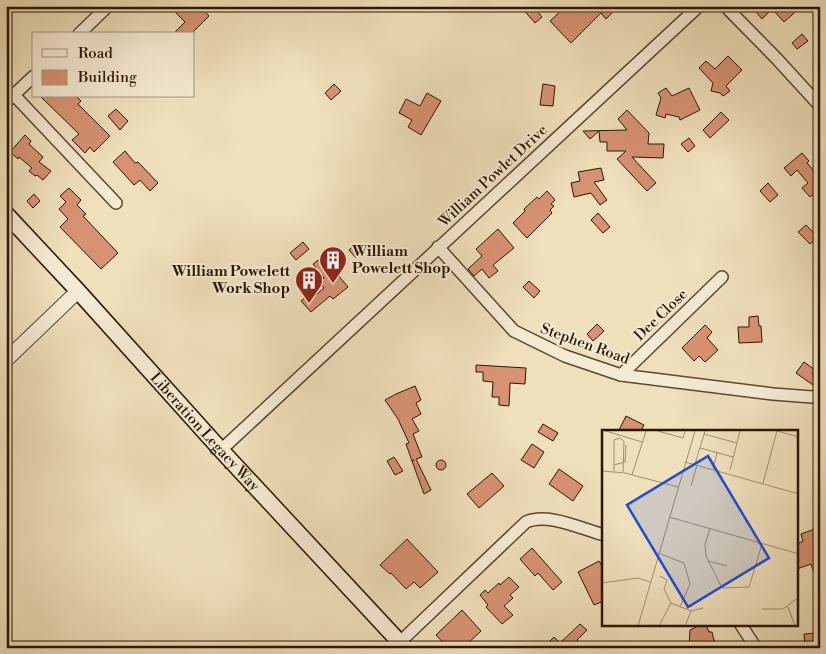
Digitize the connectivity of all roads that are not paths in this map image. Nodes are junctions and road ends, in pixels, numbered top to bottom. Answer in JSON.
{"nodes":[{"id":1,"x":108,"y":6,"type":"edge"},
{"id":2,"x":699,"y":6,"type":"edge"},
{"id":3,"x":725,"y":6,"type":"edge"},
{"id":4,"x":81,"y":32,"type":"edge"},
{"id":5,"x":32,"y":78,"type":"edge"},
{"id":6,"x":10,"y":99,"type":"edge"},
{"id":7,"x":820,"y":106,"type":"edge"},
{"id":8,"x":116,"y":203,"type":"dead end"},
{"id":9,"x":6,"y":214,"type":"edge"},
{"id":10,"x":438,"y":247,"type":"junction"},
{"id":11,"x":722,"y":277,"type":"dead end"},
{"id":12,"x":78,"y":291,"type":"junction"},
{"id":13,"x":6,"y":360,"type":"edge"},
{"id":14,"x":621,"y":375,"type":"junction"},
{"id":15,"x":820,"y":396,"type":"edge"},
{"id":16,"x":222,"y":450,"type":"junction"},
{"id":17,"x":602,"y":534,"type":"edge"},
{"id":18,"x":742,"y":626,"type":"edge"},
{"id":19,"x":402,"y":645,"type":"edge"},
{"id":20,"x":756,"y":648,"type":"edge"}],
"edges":[{"from":1,"to":4,"type":"street"},
{"from":2,"to":10,"type":"street","name":"William Powlet Drive"},
{"from":3,"to":7,"type":"street"},
{"from":5,"to":6,"type":"street"},
{"from":6,"to":8,"type":"street"},
{"from":9,"to":12,"type":"main road","name":"Liberation Legacy Way"},
{"from":10,"to":14,"type":"street","name":"Stephen Road"},
{"from":10,"to":16,"type":"street","name":"William Powlet Drive"},
{"from":11,"to":14,"type":"street","name":"Dee Close"},
{"from":12,"to":13,"type":"street"},
{"from":12,"to":16,"type":"main road","name":"Liberation Legacy Way"},
{"from":14,"to":15,"type":"street","name":"Stephen Road"},
{"from":16,"to":19,"type":"main road","name":"Liberation Legacy Way"},
{"from":17,"to":19,"type":"street"},
{"from":18,"to":20,"type":"street"}]}
